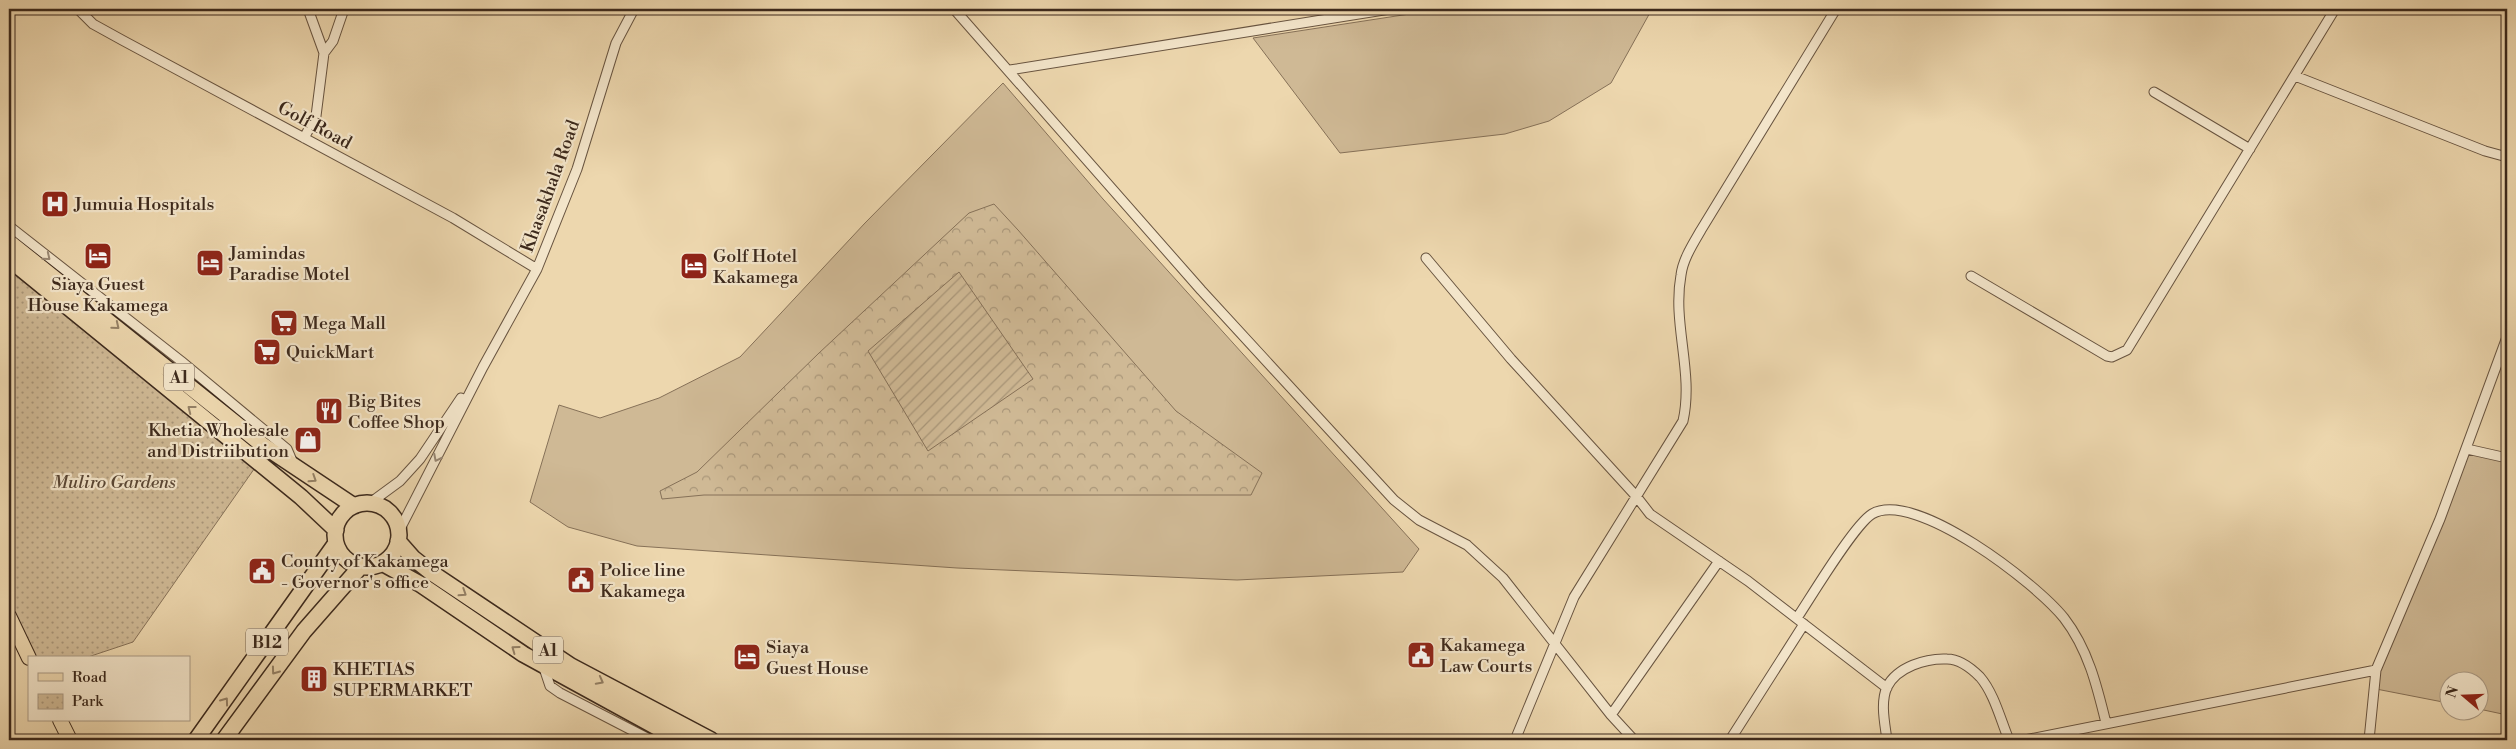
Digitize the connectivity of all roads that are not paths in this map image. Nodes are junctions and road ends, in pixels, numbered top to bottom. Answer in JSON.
{"nodes":[{"id":1,"x":78,"y":9,"type":"edge"},
{"id":2,"x":308,"y":9,"type":"edge"},
{"id":3,"x":344,"y":9,"type":"edge"},
{"id":4,"x":634,"y":9,"type":"edge"},
{"id":5,"x":954,"y":9,"type":"edge"},
{"id":6,"x":1390,"y":9,"type":"edge"},
{"id":7,"x":1836,"y":9,"type":"edge"},
{"id":8,"x":2335,"y":9,"type":"edge"},
{"id":9,"x":324,"y":52,"type":"junction"},
{"id":10,"x":1010,"y":70,"type":"junction"},
{"id":11,"x":2295,"y":76,"type":"junction"},
{"id":12,"x":2154,"y":92,"type":"dead end"},
{"id":13,"x":304,"y":138,"type":"junction"},
{"id":14,"x":2250,"y":149,"type":"junction"},
{"id":15,"x":2507,"y":157,"type":"edge"},
{"id":16,"x":9,"y":226,"type":"edge"},
{"id":17,"x":9,"y":242,"type":"edge"},
{"id":18,"x":1426,"y":258,"type":"dead end"},
{"id":19,"x":10,"y":260,"type":"edge"},
{"id":20,"x":537,"y":269,"type":"junction"},
{"id":21,"x":1971,"y":276,"type":"dead end"},
{"id":22,"x":2507,"y":336,"type":"edge"},
{"id":23,"x":482,"y":367,"type":"junction"},
{"id":24,"x":2467,"y":449,"type":"junction"},
{"id":25,"x":2507,"y":458,"type":"edge"},
{"id":26,"x":294,"y":467,"type":"junction"},
{"id":27,"x":1636,"y":496,"type":"junction"},
{"id":28,"x":370,"y":503,"type":"junction"},
{"id":29,"x":354,"y":506,"type":"junction"},
{"id":30,"x":399,"y":536,"type":"junction"},
{"id":31,"x":336,"y":537,"type":"junction"},
{"id":32,"x":1719,"y":560,"type":"junction"},
{"id":33,"x":382,"y":563,"type":"junction"},
{"id":34,"x":361,"y":566,"type":"junction"},
{"id":35,"x":9,"y":616,"type":"edge"},
{"id":36,"x":286,"y":616,"type":"junction"},
{"id":37,"x":1801,"y":621,"type":"junction"},
{"id":38,"x":304,"y":631,"type":"junction"},
{"id":39,"x":1554,"y":644,"type":"junction"},
{"id":40,"x":28,"y":656,"type":"edge"},
{"id":41,"x":543,"y":665,"type":"junction"},
{"id":42,"x":2376,"y":670,"type":"junction"},
{"id":43,"x":1887,"y":688,"type":"junction"},
{"id":44,"x":1611,"y":715,"type":"junction"},
{"id":45,"x":61,"y":722,"type":"edge"},
{"id":46,"x":2106,"y":723,"type":"junction"},
{"id":47,"x":70,"y":740,"type":"edge"},
{"id":48,"x":196,"y":740,"type":"edge"},
{"id":49,"x":224,"y":740,"type":"edge"},
{"id":50,"x":651,"y":740,"type":"edge"},
{"id":51,"x":680,"y":740,"type":"edge"},
{"id":52,"x":710,"y":740,"type":"edge"},
{"id":53,"x":1515,"y":740,"type":"edge"},
{"id":54,"x":1634,"y":740,"type":"edge"},
{"id":55,"x":1730,"y":740,"type":"edge"},
{"id":56,"x":1887,"y":740,"type":"edge"},
{"id":57,"x":2009,"y":740,"type":"edge"},
{"id":58,"x":2024,"y":740,"type":"edge"},
{"id":59,"x":2370,"y":740,"type":"edge"}],
"edges":[{"from":1,"to":13,"type":"street","name":"Golf Road"},
{"from":2,"to":9,"type":"street"},
{"from":3,"to":9,"type":"street"},
{"from":4,"to":20,"type":"street","name":"Khasakhala Road"},
{"from":5,"to":10,"type":"street"},
{"from":6,"to":10,"type":"street"},
{"from":7,"to":27,"type":"street"},
{"from":8,"to":11,"type":"street"},
{"from":9,"to":13,"type":"street"},
{"from":10,"to":39,"type":"street"},
{"from":11,"to":14,"type":"street"},
{"from":11,"to":15,"type":"street"},
{"from":12,"to":14,"type":"street"},
{"from":13,"to":20,"type":"street","name":"Golf Road"},
{"from":14,"to":21,"type":"street"},
{"from":16,"to":26,"type":"street","one_way":true},
{"from":17,"to":26,"type":"highway","number":"A1","one_way":true},
{"from":18,"to":27,"type":"street"},
{"from":31,"to":19,"type":"highway","number":"A1","one_way":true},
{"from":20,"to":23,"type":"street","name":"Khasakhala Road"},
{"from":22,"to":24,"type":"street"},
{"from":23,"to":28,"type":"street"},
{"from":23,"to":30,"type":"street","one_way":true},
{"from":24,"to":25,"type":"street"},
{"from":24,"to":42,"type":"street"},
{"from":26,"to":29,"type":"highway","number":"A1","one_way":true},
{"from":27,"to":32,"type":"street"},
{"from":27,"to":39,"type":"street"},
{"from":28,"to":29,"type":"highway"},
{"from":28,"to":30,"type":"highway"},
{"from":29,"to":31,"type":"highway"},
{"from":30,"to":33,"type":"highway"},
{"from":30,"to":52,"type":"highway","number":"A1","one_way":true},
{"from":31,"to":34,"type":"highway"},
{"from":31,"to":36,"type":"highway","number":"B12"},
{"from":32,"to":37,"type":"street"},
{"from":32,"to":44,"type":"street"},
{"from":33,"to":34,"type":"highway"},
{"from":41,"to":33,"type":"highway","number":"A1","one_way":true},
{"from":34,"to":38,"type":"highway","number":"B12"},
{"from":35,"to":40,"type":"main road"},
{"from":36,"to":38,"type":"highway"},
{"from":48,"to":36,"type":"highway","number":"B12","one_way":true},
{"from":37,"to":43,"type":"street"},
{"from":37,"to":46,"type":"street"},
{"from":37,"to":55,"type":"street"},
{"from":38,"to":49,"type":"highway","number":"B12","one_way":true},
{"from":39,"to":44,"type":"street"},
{"from":39,"to":53,"type":"street"},
{"from":41,"to":50,"type":"street"},
{"from":41,"to":51,"type":"highway","number":"A1"},
{"from":42,"to":46,"type":"street"},
{"from":42,"to":59,"type":"street"},
{"from":43,"to":56,"type":"street"},
{"from":43,"to":57,"type":"street"},
{"from":44,"to":54,"type":"street"},
{"from":45,"to":47,"type":"main road"},
{"from":46,"to":58,"type":"street"}]}
